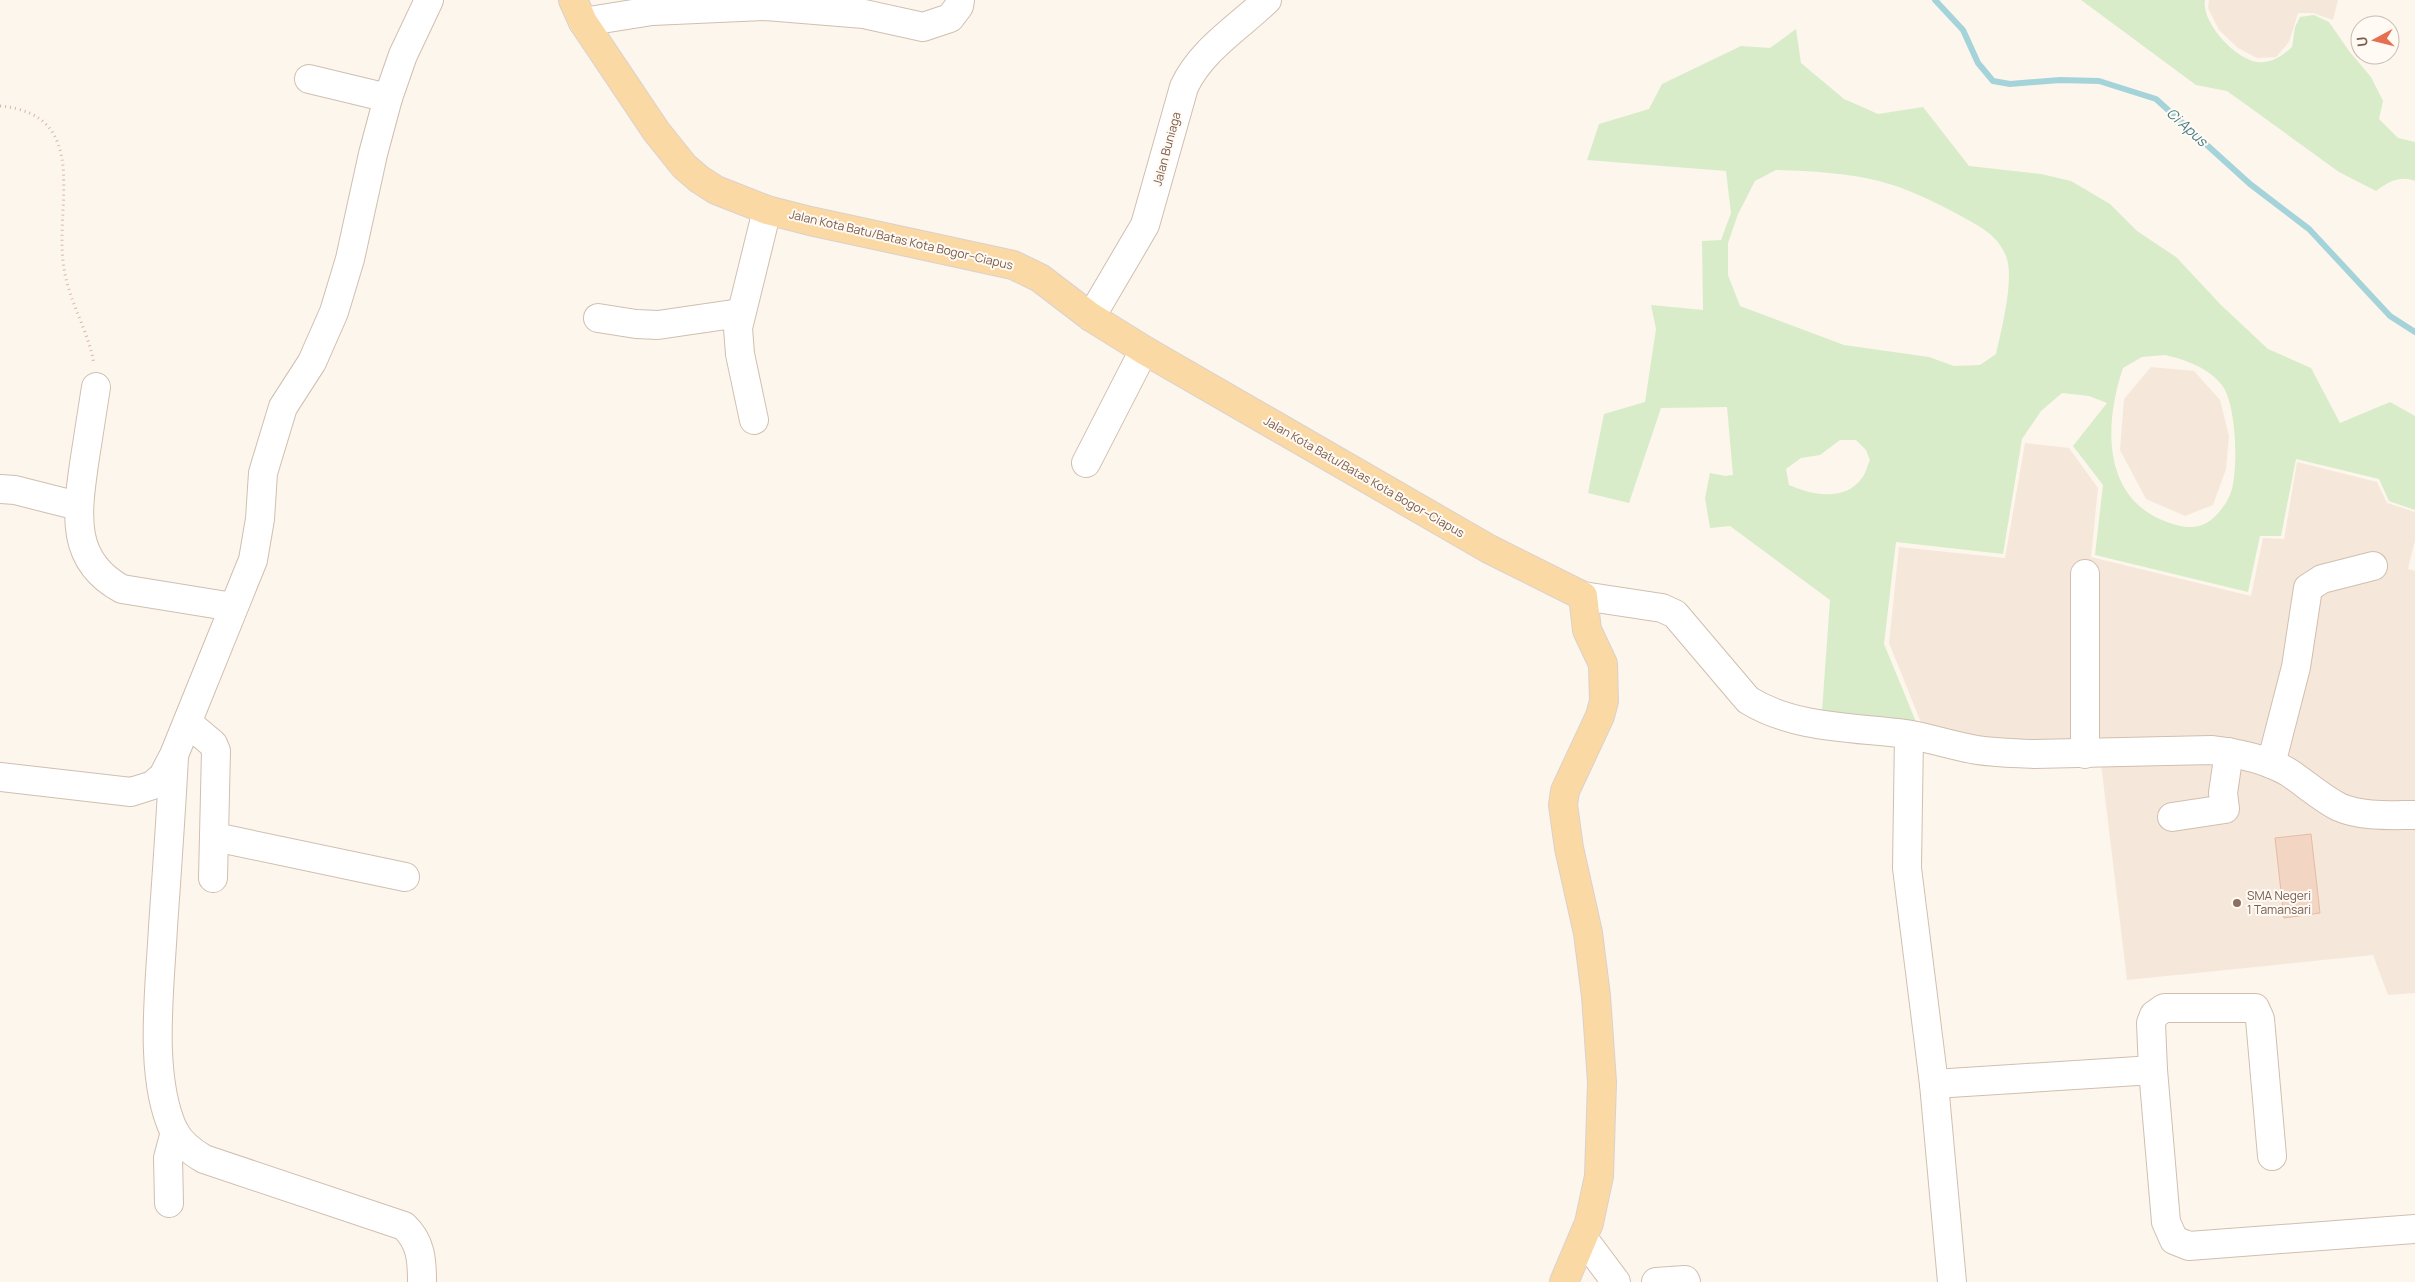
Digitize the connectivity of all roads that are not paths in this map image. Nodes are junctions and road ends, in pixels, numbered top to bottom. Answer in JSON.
{"nodes":[{"id":1,"x":429,"y":0,"type":"edge"},
{"id":2,"x":960,"y":0,"type":"edge"},
{"id":3,"x":1267,"y":0,"type":"edge"},
{"id":4,"x":766,"y":3,"type":"edge"},
{"id":5,"x":864,"y":7,"type":"edge"},
{"id":6,"x":578,"y":11,"type":"edge"},
{"id":7,"x":309,"y":79,"type":"dead end"},
{"id":8,"x":388,"y":98,"type":"junction"},
{"id":9,"x":767,"y":210,"type":"junction"},
{"id":10,"x":740,"y":313,"type":"junction"},
{"id":11,"x":1090,"y":317,"type":"junction"},
{"id":12,"x":598,"y":318,"type":"dead end"},
{"id":13,"x":1144,"y":350,"type":"junction"},
{"id":14,"x":96,"y":387,"type":"road end"},
{"id":15,"x":754,"y":420,"type":"dead end"},
{"id":16,"x":1086,"y":463,"type":"dead end"},
{"id":17,"x":0,"y":489,"type":"edge"},
{"id":18,"x":78,"y":506,"type":"junction"},
{"id":19,"x":2373,"y":566,"type":"dead end"},
{"id":20,"x":2085,"y":574,"type":"dead end"},
{"id":21,"x":1583,"y":596,"type":"junction"},
{"id":22,"x":233,"y":607,"type":"junction"},
{"id":23,"x":188,"y":723,"type":"junction"},
{"id":24,"x":1909,"y":735,"type":"junction"},
{"id":25,"x":2228,"y":752,"type":"junction"},
{"id":26,"x":2085,"y":754,"type":"junction"},
{"id":27,"x":174,"y":755,"type":"junction"},
{"id":28,"x":2271,"y":764,"type":"junction"},
{"id":29,"x":0,"y":778,"type":"edge"},
{"id":30,"x":2415,"y":814,"type":"edge"},
{"id":31,"x":2172,"y":817,"type":"dead end"},
{"id":32,"x":214,"y":837,"type":"junction"},
{"id":33,"x":405,"y":877,"type":"dead end"},
{"id":34,"x":213,"y":878,"type":"dead end"},
{"id":35,"x":2153,"y":1070,"type":"junction"},
{"id":36,"x":1934,"y":1084,"type":"junction"},
{"id":37,"x":175,"y":1132,"type":"junction"},
{"id":38,"x":2272,"y":1156,"type":"dead end"},
{"id":39,"x":169,"y":1203,"type":"dead end"},
{"id":40,"x":2415,"y":1229,"type":"edge"},
{"id":41,"x":1583,"y":1238,"type":"junction"},
{"id":42,"x":422,"y":1282,"type":"edge"},
{"id":43,"x":1564,"y":1282,"type":"edge"},
{"id":44,"x":1616,"y":1282,"type":"edge"},
{"id":45,"x":1656,"y":1282,"type":"edge"},
{"id":46,"x":1686,"y":1282,"type":"edge"},
{"id":47,"x":1952,"y":1282,"type":"edge"}],
"edges":[{"from":1,"to":8,"type":"street"},
{"from":2,"to":5,"type":"street"},
{"from":3,"to":11,"type":"street","name":"Jalan Buniaga"},
{"from":4,"to":5,"type":"street"},
{"from":4,"to":6,"type":"street"},
{"from":6,"to":9,"type":"main road","name":"Jalan Kota Batu/Batas Kota Bogor–Ciapus"},
{"from":7,"to":8,"type":"street"},
{"from":8,"to":22,"type":"street"},
{"from":9,"to":10,"type":"street"},
{"from":9,"to":11,"type":"main road","name":"Jalan Kota Batu/Batas Kota Bogor–Ciapus"},
{"from":10,"to":12,"type":"street"},
{"from":10,"to":15,"type":"street"},
{"from":11,"to":13,"type":"main road","name":"Jalan Kota Batu/Batas Kota Bogor–Ciapus"},
{"from":13,"to":16,"type":"street"},
{"from":13,"to":21,"type":"main road","name":"Jalan Kota Batu/Batas Kota Bogor–Ciapus"},
{"from":14,"to":18,"type":"street"},
{"from":17,"to":18,"type":"street"},
{"from":18,"to":22,"type":"street"},
{"from":19,"to":28,"type":"street"},
{"from":20,"to":26,"type":"street"},
{"from":21,"to":24,"type":"street"},
{"from":21,"to":41,"type":"main road"},
{"from":22,"to":23,"type":"street"},
{"from":23,"to":27,"type":"street"},
{"from":23,"to":32,"type":"street"},
{"from":24,"to":26,"type":"street"},
{"from":24,"to":36,"type":"street"},
{"from":25,"to":26,"type":"street"},
{"from":25,"to":28,"type":"street"},
{"from":25,"to":31,"type":"street"},
{"from":27,"to":29,"type":"street"},
{"from":27,"to":37,"type":"street"},
{"from":28,"to":30,"type":"street"},
{"from":32,"to":33,"type":"street"},
{"from":32,"to":34,"type":"street"},
{"from":35,"to":36,"type":"street"},
{"from":35,"to":38,"type":"street"},
{"from":35,"to":40,"type":"street"},
{"from":36,"to":47,"type":"street"},
{"from":37,"to":39,"type":"street"},
{"from":37,"to":42,"type":"street"},
{"from":41,"to":43,"type":"main road"},
{"from":41,"to":44,"type":"street"},
{"from":45,"to":46,"type":"street"}]}
